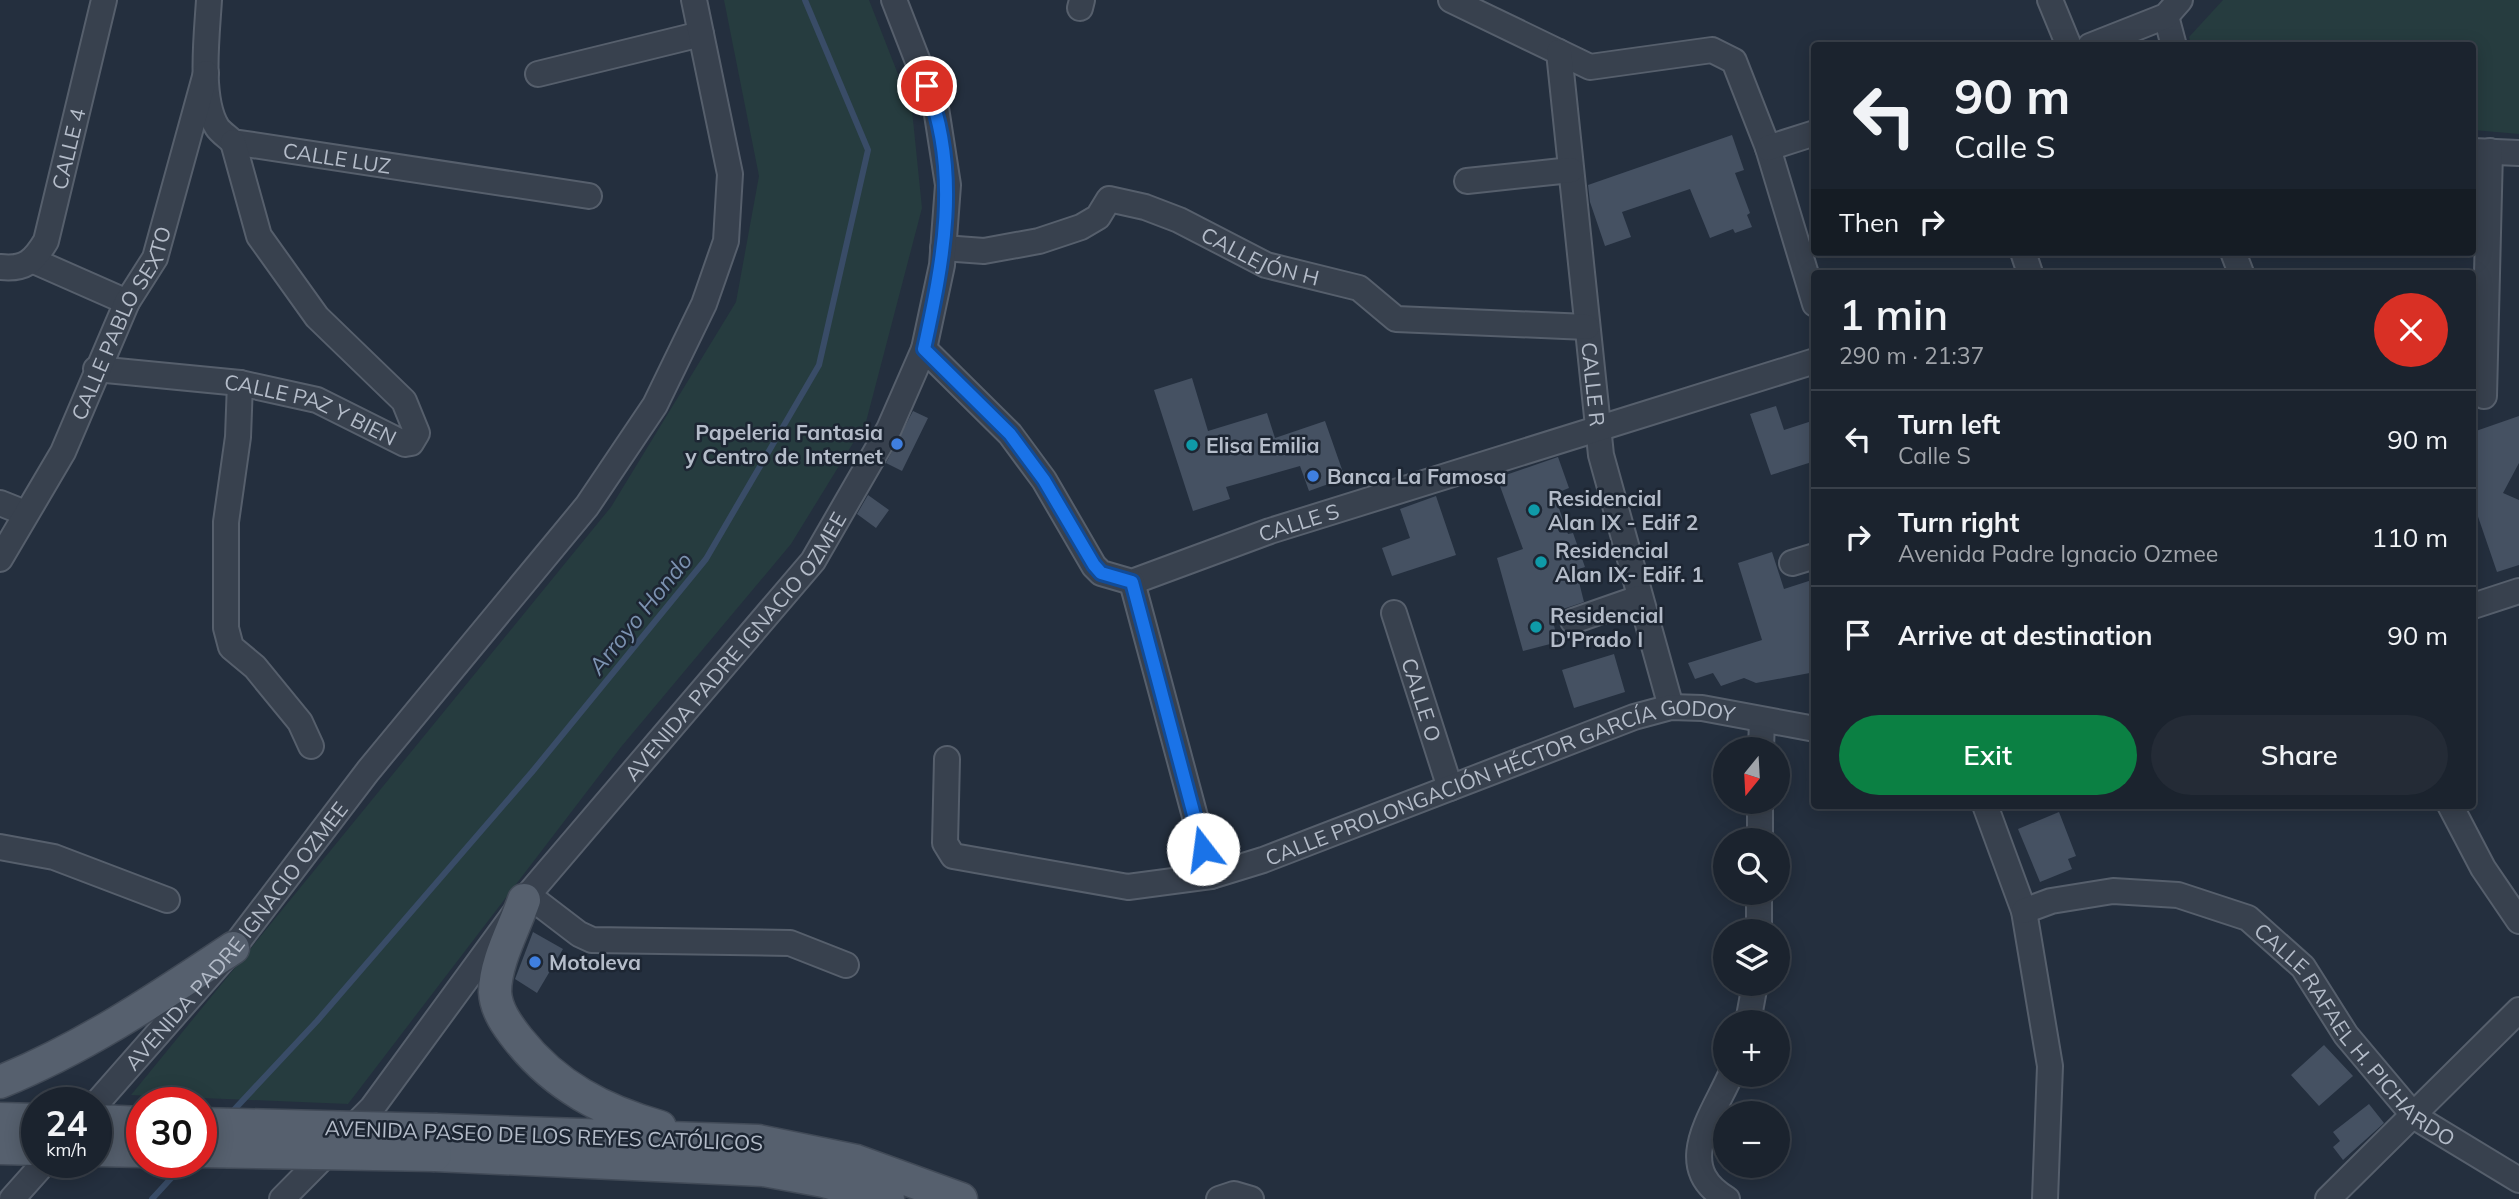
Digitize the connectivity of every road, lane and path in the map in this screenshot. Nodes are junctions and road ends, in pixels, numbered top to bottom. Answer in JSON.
{"nodes":[{"id":1,"x":104,"y":0,"type":"edge"},
{"id":2,"x":209,"y":0,"type":"edge"},
{"id":3,"x":694,"y":0,"type":"edge"},
{"id":4,"x":894,"y":0,"type":"edge"},
{"id":5,"x":1452,"y":0,"type":"edge"},
{"id":6,"x":2050,"y":0,"type":"edge"},
{"id":7,"x":2173,"y":8,"type":"edge"},
{"id":8,"x":701,"y":34,"type":"junction"},
{"id":9,"x":2067,"y":42,"type":"edge"},
{"id":10,"x":2099,"y":42,"type":"edge"},
{"id":11,"x":2174,"y":42,"type":"edge"},
{"id":12,"x":1559,"y":52,"type":"junction"},
{"id":13,"x":206,"y":73,"type":"junction"},
{"id":14,"x":538,"y":74,"type":"dead end"},
{"id":15,"x":1811,"y":134,"type":"edge"},
{"id":16,"x":233,"y":142,"type":"junction"},
{"id":17,"x":1768,"y":148,"type":"junction"},
{"id":18,"x":2481,"y":151,"type":"edge"},
{"id":19,"x":2519,"y":153,"type":"edge"},
{"id":20,"x":1570,"y":170,"type":"junction"},
{"id":21,"x":1467,"y":181,"type":"dead end"},
{"id":22,"x":589,"y":196,"type":"dead end"},
{"id":23,"x":943,"y":248,"type":"junction"},
{"id":24,"x":34,"y":261,"type":"junction"},
{"id":25,"x":0,"y":267,"type":"edge"},
{"id":26,"x":1811,"y":291,"type":"edge"},
{"id":27,"x":127,"y":302,"type":"junction"},
{"id":28,"x":1587,"y":327,"type":"junction"},
{"id":29,"x":924,"y":349,"type":"junction"},
{"id":30,"x":1811,"y":362,"type":"edge"},
{"id":31,"x":96,"y":369,"type":"junction"},
{"id":32,"x":240,"y":383,"type":"junction"},
{"id":33,"x":2484,"y":396,"type":"dead end"},
{"id":34,"x":1598,"y":430,"type":"junction"},
{"id":35,"x":0,"y":503,"type":"edge"},
{"id":36,"x":25,"y":513,"type":"junction"},
{"id":37,"x":0,"y":558,"type":"edge"},
{"id":38,"x":1132,"y":582,"type":"junction"},
{"id":39,"x":2519,"y":591,"type":"edge"},
{"id":40,"x":1639,"y":598,"type":"junction"},
{"id":41,"x":2476,"y":605,"type":"edge"},
{"id":42,"x":1394,"y":612,"type":"dead end"},
{"id":43,"x":1573,"y":621,"type":"dead end"},
{"id":44,"x":1671,"y":707,"type":"junction"},
{"id":45,"x":1762,"y":720,"type":"junction"},
{"id":46,"x":1811,"y":728,"type":"edge"},
{"id":47,"x":1761,"y":737,"type":"edge"},
{"id":48,"x":311,"y":746,"type":"dead end"},
{"id":49,"x":947,"y":759,"type":"dead end"},
{"id":50,"x":1450,"y":788,"type":"junction"},
{"id":51,"x":1986,"y":809,"type":"edge"},
{"id":52,"x":2452,"y":809,"type":"edge"},
{"id":53,"x":0,"y":847,"type":"edge"},
{"id":54,"x":1211,"y":876,"type":"junction"},
{"id":55,"x":526,"y":898,"type":"junction"},
{"id":56,"x":167,"y":900,"type":"dead end"},
{"id":57,"x":2024,"y":911,"type":"junction"},
{"id":58,"x":2519,"y":921,"type":"edge"},
{"id":59,"x":233,"y":948,"type":"junction"},
{"id":60,"x":845,"y":965,"type":"dead end"},
{"id":61,"x":2519,"y":1010,"type":"edge"},
{"id":62,"x":0,"y":1082,"type":"edge"},
{"id":63,"x":111,"y":1087,"type":"edge"},
{"id":64,"x":1725,"y":1087,"type":"edge"},
{"id":65,"x":2415,"y":1117,"type":"junction"},
{"id":66,"x":0,"y":1119,"type":"edge"},
{"id":67,"x":21,"y":1120,"type":"edge"},
{"id":68,"x":217,"y":1125,"type":"edge"},
{"id":69,"x":695,"y":1137,"type":"junction"},
{"id":70,"x":436,"y":1143,"type":"junction"},
{"id":71,"x":0,"y":1149,"type":"edge"},
{"id":72,"x":21,"y":1149,"type":"edge"},
{"id":73,"x":217,"y":1151,"type":"edge"},
{"id":74,"x":31,"y":1178,"type":"edge"},
{"id":75,"x":2519,"y":1180,"type":"edge"},
{"id":76,"x":12,"y":1199,"type":"edge"},
{"id":77,"x":282,"y":1199,"type":"edge"},
{"id":78,"x":888,"y":1199,"type":"edge"},
{"id":79,"x":961,"y":1199,"type":"edge"},
{"id":80,"x":1219,"y":1199,"type":"edge"},
{"id":81,"x":1251,"y":1199,"type":"edge"},
{"id":82,"x":1727,"y":1199,"type":"edge"},
{"id":83,"x":2045,"y":1199,"type":"edge"},
{"id":84,"x":2328,"y":1199,"type":"edge"}],
"edges":[{"from":1,"to":24,"type":"street","name":"CALLE 4"},
{"from":2,"to":13,"type":"street"},
{"from":3,"to":8,"type":"street","name":"AVENIDA PADRE IGNACIO OZMEE"},
{"from":4,"to":23,"type":"street","name":"AVENIDA PADRE IGNACIO OZMEE"},
{"from":5,"to":12,"type":"street"},
{"from":6,"to":9,"type":"street"},
{"from":7,"to":10,"type":"street"},
{"from":7,"to":11,"type":"street"},
{"from":8,"to":14,"type":"street"},
{"from":8,"to":59,"type":"street","name":"AVENIDA PADRE IGNACIO OZMEE"},
{"from":12,"to":17,"type":"street"},
{"from":12,"to":20,"type":"street","name":"CALLE R"},
{"from":13,"to":16,"type":"street"},
{"from":13,"to":27,"type":"street","name":"CALLE PABLO SEXTO"},
{"from":15,"to":17,"type":"street"},
{"from":16,"to":22,"type":"street","name":"CALLE LUZ"},
{"from":16,"to":32,"type":"street","name":"CALLE PAZ Y BIEN"},
{"from":17,"to":26,"type":"street"},
{"from":18,"to":19,"type":"street"},
{"from":18,"to":33,"type":"street"},
{"from":20,"to":21,"type":"street"},
{"from":20,"to":28,"type":"street","name":"CALLE R"},
{"from":23,"to":28,"type":"street","name":"CALLEJÓN H"},
{"from":23,"to":29,"type":"street","name":"AVENIDA PADRE IGNACIO OZMEE"},
{"from":24,"to":25,"type":"street"},
{"from":24,"to":27,"type":"street"},
{"from":27,"to":31,"type":"street","name":"CALLE PABLO SEXTO"},
{"from":28,"to":34,"type":"street","name":"CALLE R"},
{"from":29,"to":38,"type":"street"},
{"from":29,"to":55,"type":"street","name":"AVENIDA PADRE IGNACIO OZMEE"},
{"from":30,"to":34,"type":"street","name":"CALLE S"},
{"from":31,"to":32,"type":"street","name":"CALLE PAZ Y BIEN"},
{"from":31,"to":36,"type":"street","name":"CALLE PABLO SEXTO"},
{"from":32,"to":48,"type":"street"},
{"from":34,"to":38,"type":"street","name":"CALLE S"},
{"from":34,"to":40,"type":"street","name":"CALLE R"},
{"from":35,"to":36,"type":"street"},
{"from":36,"to":37,"type":"street","name":"CALLE PABLO SEXTO"},
{"from":38,"to":54,"type":"street"},
{"from":39,"to":41,"type":"street"},
{"from":40,"to":43,"type":"street"},
{"from":40,"to":44,"type":"street","name":"CALLE R"},
{"from":42,"to":50,"type":"street","name":"CALLE O"},
{"from":44,"to":45,"type":"street","name":"CALLE PROLONGACIÓN HÉCTOR GARCÍA GODOY"},
{"from":44,"to":50,"type":"street","name":"CALLE PROLONGACIÓN HÉCTOR GARCÍA GODOY"},
{"from":45,"to":46,"type":"street","name":"CALLE PROLONGACIÓN HÉCTOR GARCÍA GODOY"},
{"from":45,"to":47,"type":"street"},
{"from":49,"to":54,"type":"street","name":"CALLE PROLONGACIÓN HÉCTOR GARCÍA GODOY"},
{"from":50,"to":54,"type":"street","name":"CALLE PROLONGACIÓN HÉCTOR GARCÍA GODOY"},
{"from":51,"to":57,"type":"street"},
{"from":52,"to":58,"type":"street"},
{"from":53,"to":56,"type":"street"},
{"from":55,"to":60,"type":"street"},
{"from":55,"to":69,"type":"main road"},
{"from":55,"to":77,"type":"street","name":"AVENIDA PADRE IGNACIO OZMEE"},
{"from":57,"to":65,"type":"street","name":"CALLE RAFAEL H. PICHARDO"},
{"from":57,"to":83,"type":"street"},
{"from":59,"to":62,"type":"main road"},
{"from":59,"to":63,"type":"street","name":"AVENIDA PADRE IGNACIO OZMEE"},
{"from":61,"to":65,"type":"street"},
{"from":64,"to":82,"type":"street"},
{"from":65,"to":75,"type":"street","name":"CALLE RAFAEL H. PICHARDO"},
{"from":65,"to":84,"type":"street"},
{"from":66,"to":67,"type":"main road"},
{"from":68,"to":70,"type":"main road","name":"AVENIDA PASEO DE LOS REYES CATÓLICOS","bridge":true},
{"from":69,"to":70,"type":"main road","name":"AVENIDA PASEO DE LOS REYES CATÓLICOS"},
{"from":69,"to":79,"type":"main road","name":"AVENIDA PASEO DE LOS REYES CATÓLICOS"},
{"from":70,"to":73,"type":"main road","name":"AVENIDA PASEO DE LOS REYES CATÓLICOS","bridge":true},
{"from":70,"to":78,"type":"main road","name":"AVENIDA PASEO DE LOS REYES CATÓLICOS"},
{"from":71,"to":72,"type":"main road"},
{"from":74,"to":76,"type":"street"},
{"from":80,"to":81,"type":"street"}]}
